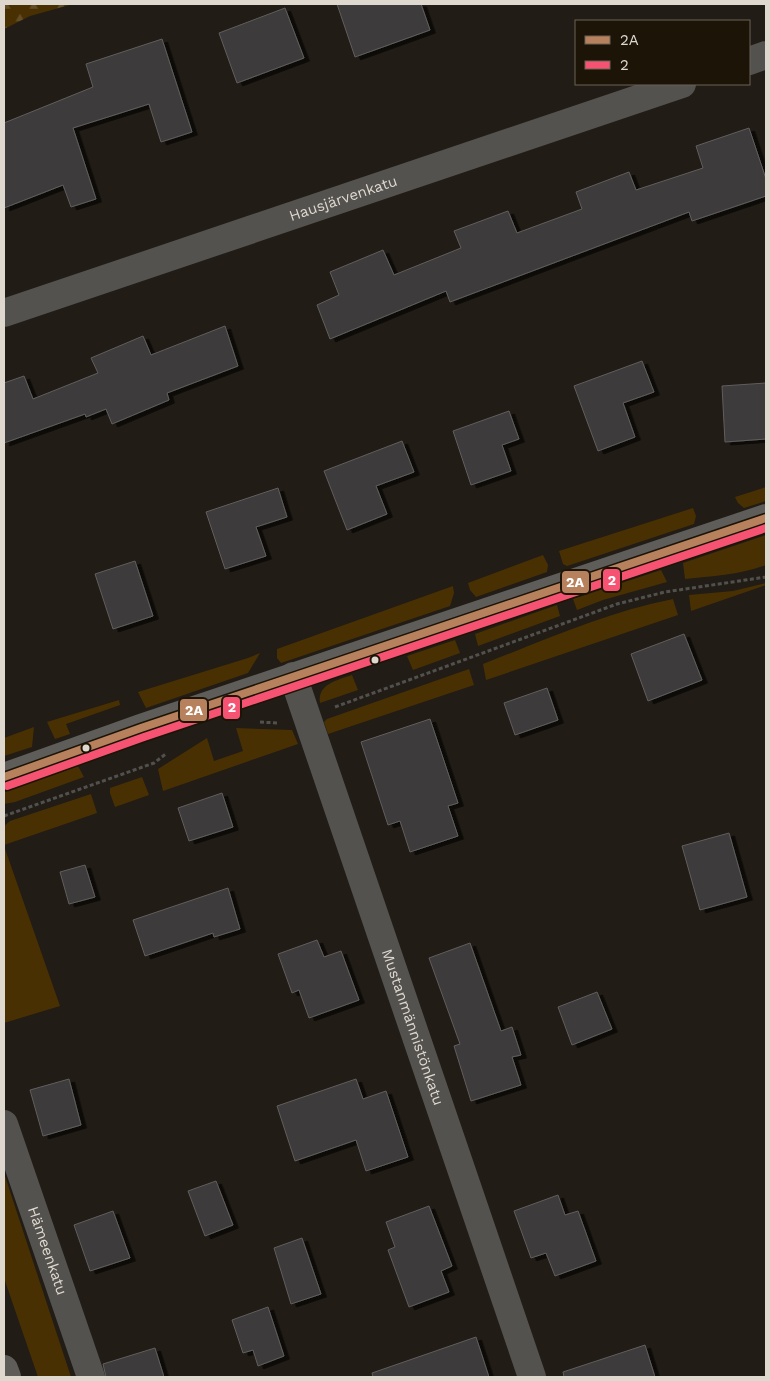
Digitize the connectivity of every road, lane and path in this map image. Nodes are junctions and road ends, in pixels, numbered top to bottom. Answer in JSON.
{"nodes":[{"id":1,"x":766,"y":55,"type":"edge"},
{"id":2,"x":750,"y":61,"type":"edge"},
{"id":3,"x":679,"y":85,"type":"edge"},
{"id":4,"x":4,"y":313,"type":"edge"},
{"id":5,"x":766,"y":518,"type":"edge"},
{"id":6,"x":766,"y":577,"type":"edge"},
{"id":7,"x":293,"y":676,"type":"junction"},
{"id":8,"x":307,"y":717,"type":"junction"},
{"id":9,"x":258,"y":722,"type":"dead end"},
{"id":10,"x":174,"y":748,"type":"dead end"},
{"id":11,"x":4,"y":777,"type":"edge"},
{"id":12,"x":4,"y":816,"type":"edge"},
{"id":13,"x":4,"y":1124,"type":"edge"},
{"id":14,"x":4,"y":1369,"type":"edge"},
{"id":15,"x":7,"y":1377,"type":"edge"},
{"id":16,"x":92,"y":1377,"type":"edge"},
{"id":17,"x":532,"y":1377,"type":"edge"}],
"edges":[{"from":1,"to":2,"type":"street"},
{"from":3,"to":4,"type":"street","name":"Hausjärvenkatu"},
{"from":5,"to":7,"type":"street"},
{"from":6,"to":8,"type":"path"},
{"from":7,"to":8,"type":"street","name":"Mustanmännistönkatu"},
{"from":7,"to":11,"type":"street"},
{"from":8,"to":9,"type":"path"},
{"from":8,"to":17,"type":"street","name":"Mustanmännistönkatu"},
{"from":10,"to":12,"type":"path"},
{"from":13,"to":16,"type":"street","name":"Hämeenkatu"},
{"from":14,"to":15,"type":"street"}]}
